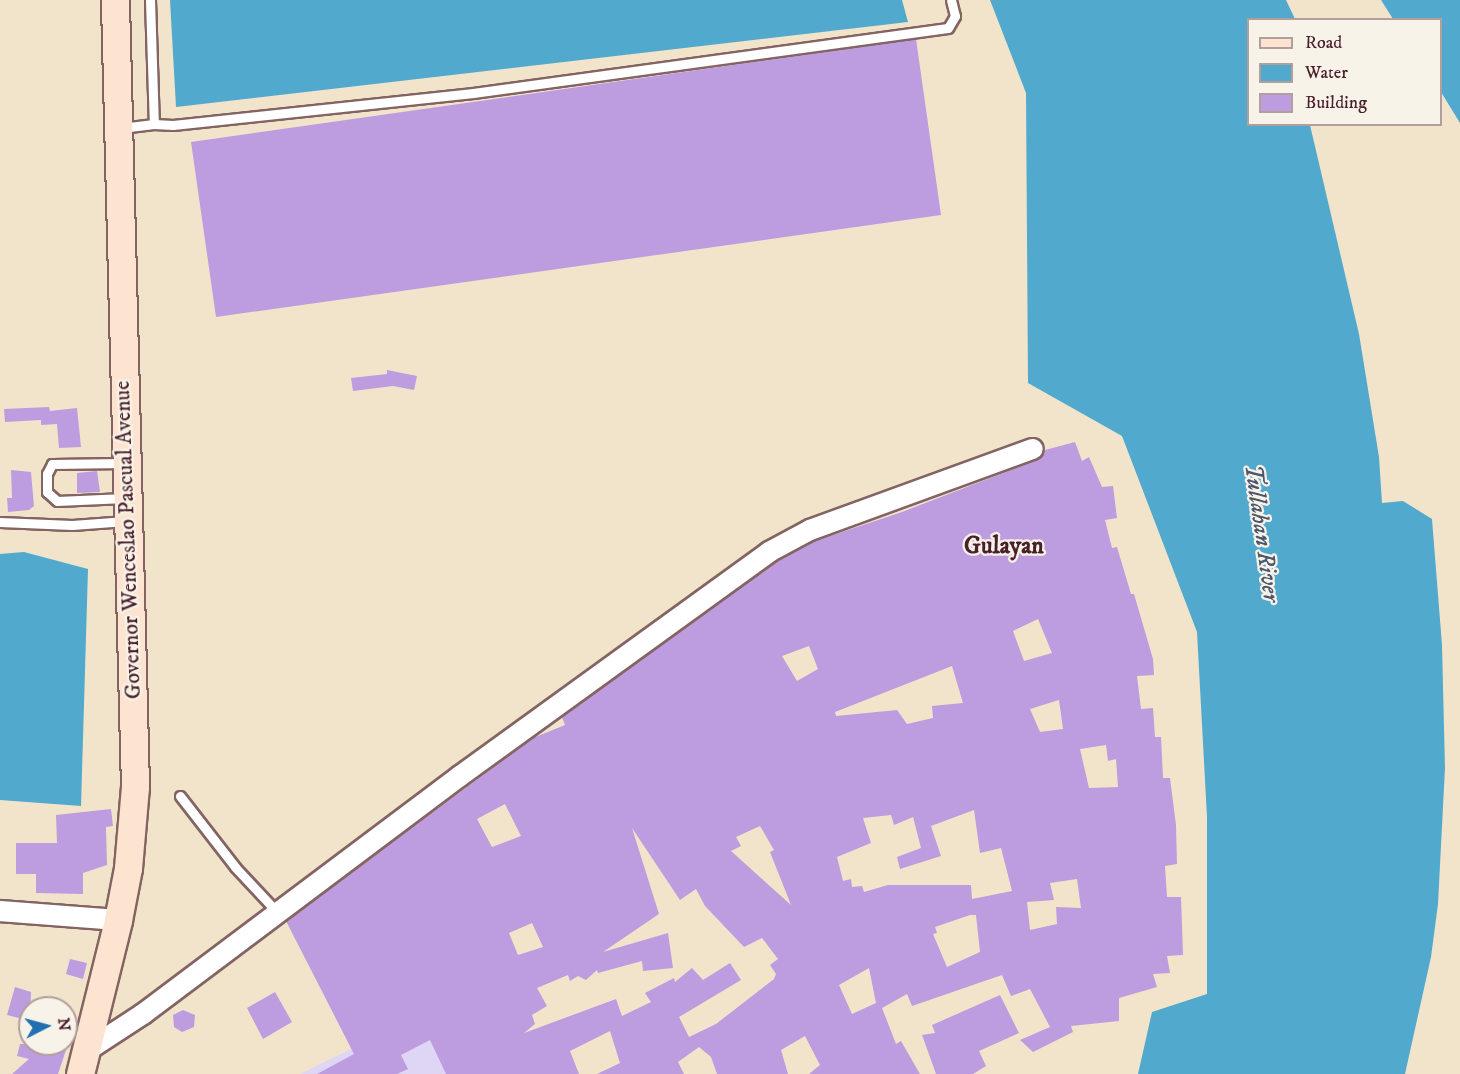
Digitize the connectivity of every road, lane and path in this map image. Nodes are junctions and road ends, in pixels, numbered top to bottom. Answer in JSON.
{"nodes":[{"id":1,"x":115,"y":0,"type":"edge"},
{"id":2,"x":150,"y":0,"type":"edge"},
{"id":3,"x":951,"y":0,"type":"edge"},
{"id":4,"x":154,"y":124,"type":"junction"},
{"id":5,"x":118,"y":128,"type":"junction"},
{"id":6,"x":1033,"y":449,"type":"dead end"},
{"id":7,"x":127,"y":463,"type":"junction"},
{"id":8,"x":128,"y":509,"type":"junction"},
{"id":9,"x":0,"y":522,"type":"edge"},
{"id":10,"x":180,"y":796,"type":"dead end"},
{"id":11,"x":0,"y":911,"type":"edge"},
{"id":12,"x":279,"y":915,"type":"junction"},
{"id":13,"x":118,"y":920,"type":"junction"},
{"id":14,"x":84,"y":1062,"type":"edge"}],
"edges":[{"from":1,"to":5,"type":"main road","name":"Governor Wenceslao Pascual Avenue"},
{"from":2,"to":4,"type":"lane"},
{"from":3,"to":4,"type":"lane"},
{"from":4,"to":5,"type":"lane"},
{"from":5,"to":7,"type":"main road","name":"Governor Wenceslao Pascual Avenue"},
{"from":6,"to":12,"type":"street"},
{"from":7,"to":8,"type":"main road","name":"Governor Wenceslao Pascual Avenue"},
{"from":7,"to":8,"type":"lane"},
{"from":8,"to":9,"type":"lane"},
{"from":8,"to":13,"type":"main road","name":"Governor Wenceslao Pascual Avenue"},
{"from":10,"to":12,"type":"lane"},
{"from":11,"to":13,"type":"street"},
{"from":12,"to":14,"type":"street"},
{"from":13,"to":14,"type":"main road","name":"Governor Wenceslao Pascual Avenue"}]}
